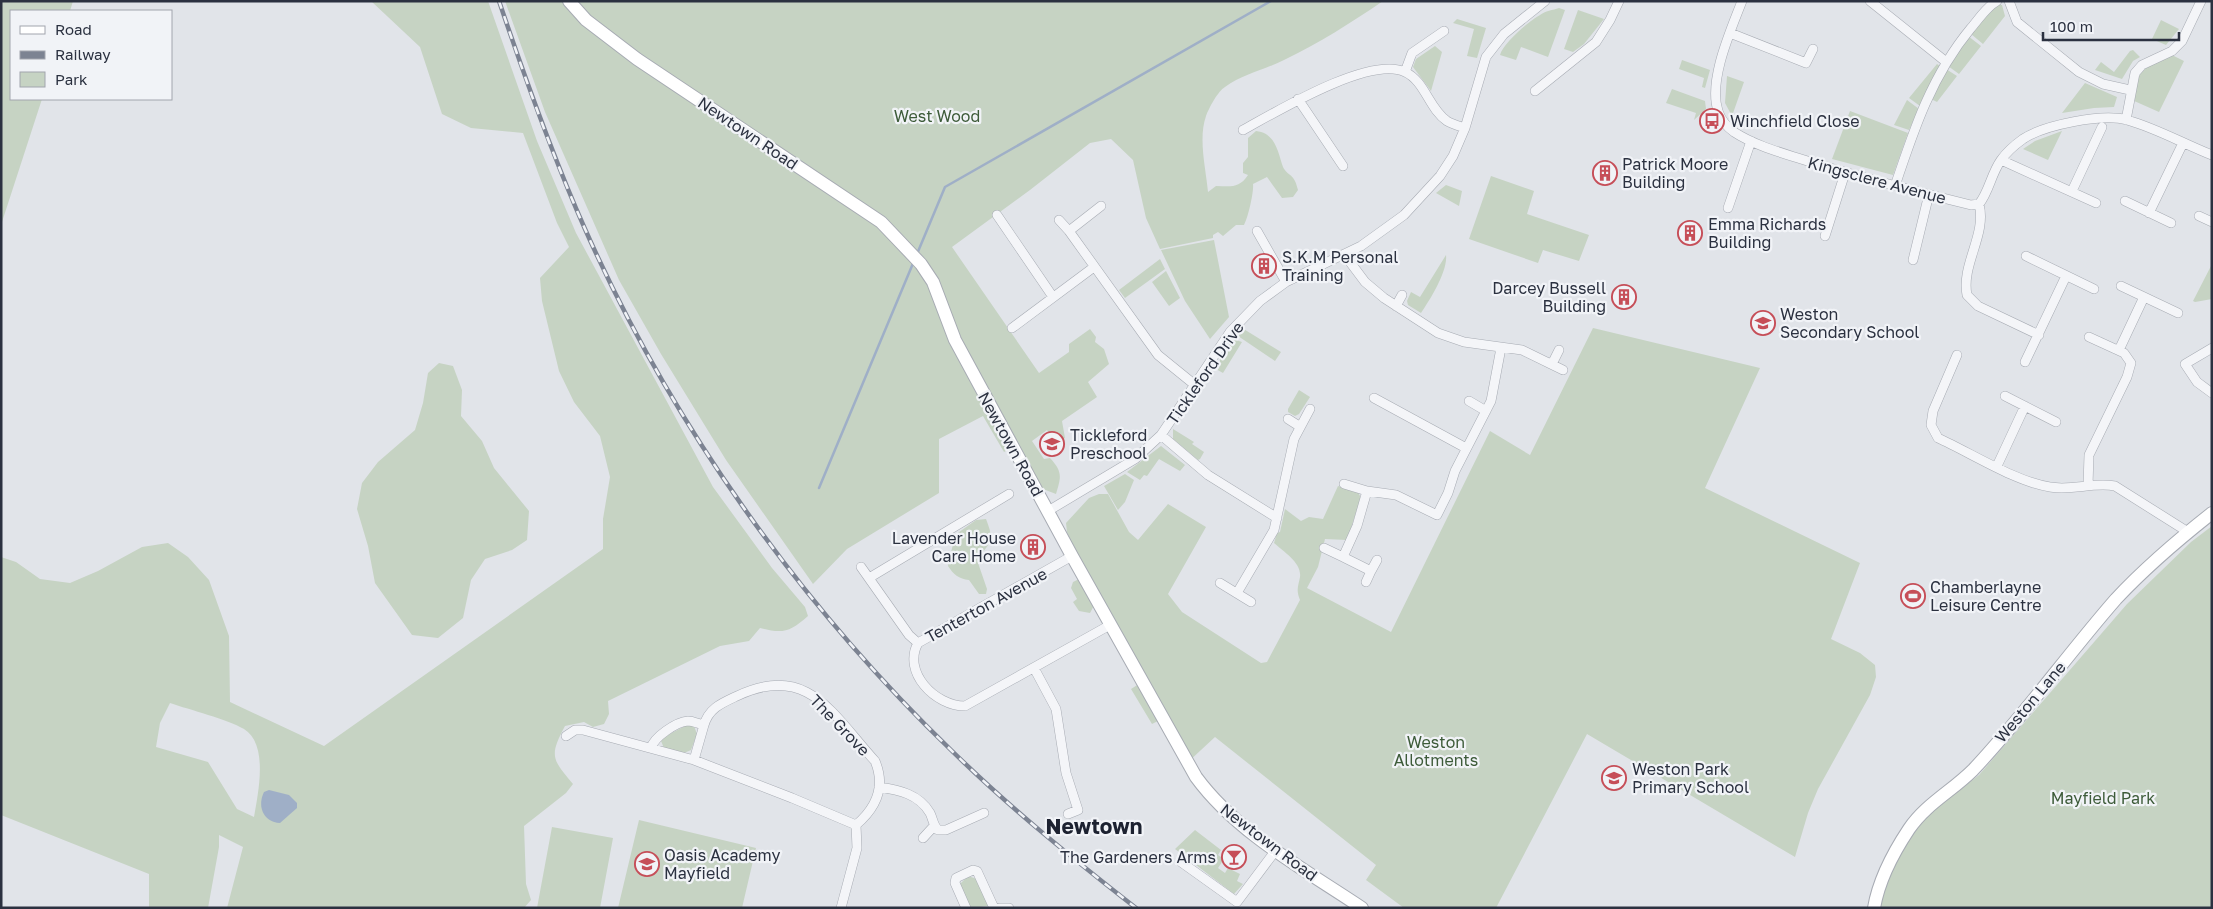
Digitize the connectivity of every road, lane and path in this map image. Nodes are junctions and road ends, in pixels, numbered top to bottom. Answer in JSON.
{"nodes":[{"id":1,"x":569,"y":1,"type":"edge"},
{"id":2,"x":1544,"y":1,"type":"edge"},
{"id":3,"x":1619,"y":1,"type":"edge"},
{"id":4,"x":1742,"y":1,"type":"edge"},
{"id":5,"x":1870,"y":1,"type":"edge"},
{"id":6,"x":1997,"y":1,"type":"edge"},
{"id":7,"x":2009,"y":1,"type":"edge"},
{"id":8,"x":2201,"y":1,"type":"edge"},
{"id":9,"x":1444,"y":31,"type":"dead end"},
{"id":10,"x":1730,"y":34,"type":"junction"},
{"id":11,"x":1813,"y":49,"type":"dead end"},
{"id":12,"x":1945,"y":61,"type":"junction"},
{"id":13,"x":1405,"y":72,"type":"junction"},
{"id":14,"x":2130,"y":90,"type":"junction"},
{"id":15,"x":1536,"y":91,"type":"dead end"},
{"id":16,"x":1298,"y":100,"type":"junction"},
{"id":17,"x":2126,"y":120,"type":"junction"},
{"id":18,"x":2102,"y":127,"type":"dead end"},
{"id":19,"x":1464,"y":128,"type":"junction"},
{"id":20,"x":1243,"y":130,"type":"dead end"},
{"id":21,"x":1751,"y":141,"type":"junction"},
{"id":22,"x":2183,"y":143,"type":"junction"},
{"id":23,"x":2212,"y":155,"type":"edge"},
{"id":24,"x":2001,"y":160,"type":"junction"},
{"id":25,"x":1343,"y":166,"type":"dead end"},
{"id":26,"x":1845,"y":173,"type":"junction"},
{"id":27,"x":1895,"y":186,"type":"junction"},
{"id":28,"x":2072,"y":191,"type":"junction"},
{"id":29,"x":1929,"y":194,"type":"junction"},
{"id":30,"x":2126,"y":201,"type":"dead end"},
{"id":31,"x":2096,"y":203,"type":"dead end"},
{"id":32,"x":1979,"y":204,"type":"junction"},
{"id":33,"x":1101,"y":206,"type":"dead end"},
{"id":34,"x":1728,"y":208,"type":"dead end"},
{"id":35,"x":2149,"y":213,"type":"junction"},
{"id":36,"x":997,"y":216,"type":"dead end"},
{"id":37,"x":2199,"y":216,"type":"dead end"},
{"id":38,"x":1059,"y":220,"type":"dead end"},
{"id":39,"x":2212,"y":222,"type":"edge"},
{"id":40,"x":2171,"y":223,"type":"dead end"},
{"id":41,"x":1069,"y":231,"type":"junction"},
{"id":42,"x":1257,"y":231,"type":"dead end"},
{"id":43,"x":1825,"y":236,"type":"dead end"},
{"id":44,"x":1344,"y":254,"type":"junction"},
{"id":45,"x":2026,"y":256,"type":"dead end"},
{"id":46,"x":1913,"y":260,"type":"dead end"},
{"id":47,"x":1094,"y":267,"type":"junction"},
{"id":48,"x":2066,"y":276,"type":"junction"},
{"id":49,"x":1286,"y":282,"type":"junction"},
{"id":50,"x":2121,"y":286,"type":"dead end"},
{"id":51,"x":2094,"y":289,"type":"dead end"},
{"id":52,"x":1402,"y":294,"type":"dead end"},
{"id":53,"x":1053,"y":297,"type":"junction"},
{"id":54,"x":2144,"y":297,"type":"junction"},
{"id":55,"x":1396,"y":306,"type":"junction"},
{"id":56,"x":2178,"y":313,"type":"dead end"},
{"id":57,"x":1012,"y":328,"type":"dead end"},
{"id":58,"x":2039,"y":335,"type":"junction"},
{"id":59,"x":2089,"y":337,"type":"dead end"},
{"id":60,"x":1501,"y":348,"type":"junction"},
{"id":61,"x":2212,"y":348,"type":"edge"},
{"id":62,"x":1560,"y":350,"type":"dead end"},
{"id":63,"x":2119,"y":350,"type":"junction"},
{"id":64,"x":1958,"y":355,"type":"dead end"},
{"id":65,"x":2025,"y":362,"type":"dead end"},
{"id":66,"x":1552,"y":364,"type":"junction"},
{"id":67,"x":1563,"y":370,"type":"dead end"},
{"id":68,"x":1195,"y":385,"type":"junction"},
{"id":69,"x":2212,"y":393,"type":"edge"},
{"id":70,"x":2005,"y":396,"type":"dead end"},
{"id":71,"x":1374,"y":398,"type":"dead end"},
{"id":72,"x":1469,"y":401,"type":"dead end"},
{"id":73,"x":2025,"y":406,"type":"junction"},
{"id":74,"x":1310,"y":409,"type":"dead end"},
{"id":75,"x":1486,"y":411,"type":"junction"},
{"id":76,"x":1288,"y":419,"type":"dead end"},
{"id":77,"x":2056,"y":422,"type":"dead end"},
{"id":78,"x":1299,"y":426,"type":"junction"},
{"id":79,"x":1162,"y":435,"type":"junction"},
{"id":80,"x":1466,"y":448,"type":"junction"},
{"id":81,"x":1997,"y":466,"type":"junction"},
{"id":82,"x":1344,"y":484,"type":"dead end"},
{"id":83,"x":2088,"y":485,"type":"junction"},
{"id":84,"x":1367,"y":491,"type":"junction"},
{"id":85,"x":1008,"y":494,"type":"dead end"},
{"id":86,"x":1048,"y":511,"type":"junction"},
{"id":87,"x":2212,"y":513,"type":"edge"},
{"id":88,"x":1277,"y":518,"type":"junction"},
{"id":89,"x":2188,"y":532,"type":"junction"},
{"id":90,"x":1324,"y":548,"type":"dead end"},
{"id":91,"x":1072,"y":556,"type":"junction"},
{"id":92,"x":1343,"y":557,"type":"junction"},
{"id":93,"x":1376,"y":560,"type":"dead end"},
{"id":94,"x":861,"y":567,"type":"dead end"},
{"id":95,"x":1371,"y":571,"type":"junction"},
{"id":96,"x":869,"y":578,"type":"junction"},
{"id":97,"x":1220,"y":582,"type":"dead end"},
{"id":98,"x":1366,"y":582,"type":"dead end"},
{"id":99,"x":1237,"y":593,"type":"junction"},
{"id":100,"x":1251,"y":602,"type":"dead end"},
{"id":101,"x":1110,"y":626,"type":"junction"},
{"id":102,"x":918,"y":643,"type":"junction"},
{"id":103,"x":1034,"y":668,"type":"junction"},
{"id":104,"x":704,"y":725,"type":"junction"},
{"id":105,"x":566,"y":736,"type":"dead end"},
{"id":106,"x":651,"y":748,"type":"junction"},
{"id":107,"x":694,"y":760,"type":"junction"},
{"id":108,"x":879,"y":787,"type":"junction"},
{"id":109,"x":984,"y":813,"type":"dead end"},
{"id":110,"x":1068,"y":814,"type":"dead end"},
{"id":111,"x":856,"y":825,"type":"junction"},
{"id":112,"x":934,"y":826,"type":"junction"},
{"id":113,"x":923,"y":838,"type":"dead end"},
{"id":114,"x":1276,"y":850,"type":"junction"},
{"id":115,"x":1181,"y":862,"type":"dead end"},
{"id":116,"x":1237,"y":905,"type":"edge"},
{"id":117,"x":842,"y":908,"type":"edge"},
{"id":118,"x":966,"y":908,"type":"edge"},
{"id":119,"x":994,"y":908,"type":"edge"},
{"id":120,"x":1000,"y":908,"type":"edge"},
{"id":121,"x":1009,"y":908,"type":"edge"},
{"id":122,"x":1362,"y":908,"type":"edge"},
{"id":123,"x":1874,"y":908,"type":"edge"}],
"edges":[{"from":1,"to":86,"type":"street","name":"Newtown Road"},
{"from":2,"to":19,"type":"street","name":"Tickleford Drive"},
{"from":3,"to":15,"type":"street"},
{"from":4,"to":10,"type":"street","name":"Kingsclere Avenue"},
{"from":5,"to":12,"type":"street"},
{"from":6,"to":12,"type":"street"},
{"from":7,"to":14,"type":"street"},
{"from":8,"to":14,"type":"street"},
{"from":9,"to":13,"type":"street"},
{"from":10,"to":11,"type":"street"},
{"from":10,"to":21,"type":"street","name":"Kingsclere Avenue"},
{"from":12,"to":27,"type":"street"},
{"from":13,"to":16,"type":"street"},
{"from":13,"to":19,"type":"street"},
{"from":14,"to":17,"type":"street"},
{"from":16,"to":20,"type":"street"},
{"from":16,"to":25,"type":"street"},
{"from":17,"to":22,"type":"street"},
{"from":17,"to":24,"type":"street"},
{"from":18,"to":28,"type":"street"},
{"from":19,"to":44,"type":"street","name":"Tickleford Drive"},
{"from":21,"to":26,"type":"street","name":"Kingsclere Avenue"},
{"from":21,"to":34,"type":"street"},
{"from":22,"to":23,"type":"street"},
{"from":22,"to":35,"type":"street"},
{"from":24,"to":28,"type":"street"},
{"from":24,"to":32,"type":"street"},
{"from":26,"to":27,"type":"street","name":"Kingsclere Avenue"},
{"from":26,"to":43,"type":"street"},
{"from":27,"to":29,"type":"street","name":"Kingsclere Avenue"},
{"from":28,"to":31,"type":"street"},
{"from":29,"to":32,"type":"street","name":"Kingsclere Avenue"},
{"from":29,"to":46,"type":"street"},
{"from":30,"to":35,"type":"street"},
{"from":32,"to":58,"type":"street"},
{"from":33,"to":41,"type":"street"},
{"from":35,"to":40,"type":"street"},
{"from":36,"to":53,"type":"street"},
{"from":37,"to":39,"type":"street"},
{"from":38,"to":41,"type":"street"},
{"from":41,"to":47,"type":"street"},
{"from":42,"to":49,"type":"street"},
{"from":44,"to":49,"type":"street","name":"Tickleford Drive"},
{"from":44,"to":55,"type":"street"},
{"from":45,"to":48,"type":"street"},
{"from":47,"to":53,"type":"street"},
{"from":47,"to":68,"type":"street"},
{"from":48,"to":51,"type":"street"},
{"from":48,"to":58,"type":"street"},
{"from":49,"to":68,"type":"street","name":"Tickleford Drive"},
{"from":50,"to":54,"type":"street"},
{"from":52,"to":55,"type":"street"},
{"from":53,"to":57,"type":"street"},
{"from":54,"to":56,"type":"street"},
{"from":54,"to":63,"type":"street"},
{"from":55,"to":60,"type":"street"},
{"from":58,"to":65,"type":"street"},
{"from":59,"to":63,"type":"street"},
{"from":60,"to":66,"type":"street"},
{"from":60,"to":75,"type":"street"},
{"from":61,"to":69,"type":"street"},
{"from":62,"to":66,"type":"street"},
{"from":63,"to":83,"type":"street"},
{"from":64,"to":81,"type":"street"},
{"from":66,"to":67,"type":"street"},
{"from":68,"to":79,"type":"street","name":"Tickleford Drive"},
{"from":70,"to":73,"type":"street"},
{"from":71,"to":80,"type":"street"},
{"from":72,"to":75,"type":"street"},
{"from":73,"to":77,"type":"street"},
{"from":73,"to":81,"type":"street"},
{"from":74,"to":78,"type":"street"},
{"from":75,"to":80,"type":"street"},
{"from":76,"to":78,"type":"street"},
{"from":78,"to":88,"type":"street"},
{"from":79,"to":86,"type":"street","name":"Tickleford Drive"},
{"from":79,"to":88,"type":"street"},
{"from":80,"to":84,"type":"street"},
{"from":81,"to":83,"type":"street"},
{"from":82,"to":84,"type":"street"},
{"from":83,"to":89,"type":"street"},
{"from":84,"to":92,"type":"street"},
{"from":85,"to":96,"type":"street"},
{"from":86,"to":91,"type":"street","name":"Newtown Road"},
{"from":87,"to":89,"type":"street","name":"Weston Lane"},
{"from":88,"to":99,"type":"street"},
{"from":89,"to":123,"type":"street","name":"Weston Lane"},
{"from":90,"to":92,"type":"street"},
{"from":91,"to":101,"type":"street","name":"Newtown Road"},
{"from":91,"to":102,"type":"street","name":"Tenterton Avenue"},
{"from":92,"to":95,"type":"street"},
{"from":93,"to":95,"type":"street"},
{"from":94,"to":96,"type":"street"},
{"from":95,"to":98,"type":"street"},
{"from":96,"to":102,"type":"street"},
{"from":97,"to":99,"type":"street"},
{"from":99,"to":100,"type":"street"},
{"from":101,"to":103,"type":"street","name":"Tenterton Avenue"},
{"from":101,"to":114,"type":"street","name":"Newtown Road"},
{"from":102,"to":103,"type":"street","name":"Tenterton Avenue"},
{"from":103,"to":110,"type":"street"},
{"from":104,"to":106,"type":"street"},
{"from":104,"to":107,"type":"street","name":"The Grove"},
{"from":104,"to":108,"type":"street","name":"The Grove"},
{"from":105,"to":106,"type":"street"},
{"from":106,"to":107,"type":"street"},
{"from":107,"to":111,"type":"street"},
{"from":108,"to":111,"type":"street","name":"The Grove"},
{"from":108,"to":112,"type":"street"},
{"from":109,"to":112,"type":"street"},
{"from":111,"to":117,"type":"street"},
{"from":112,"to":113,"type":"street"},
{"from":114,"to":116,"type":"street"},
{"from":114,"to":122,"type":"street","name":"Newtown Road"},
{"from":115,"to":116,"type":"street"},
{"from":118,"to":119,"type":"street"},
{"from":120,"to":121,"type":"street"}]}
